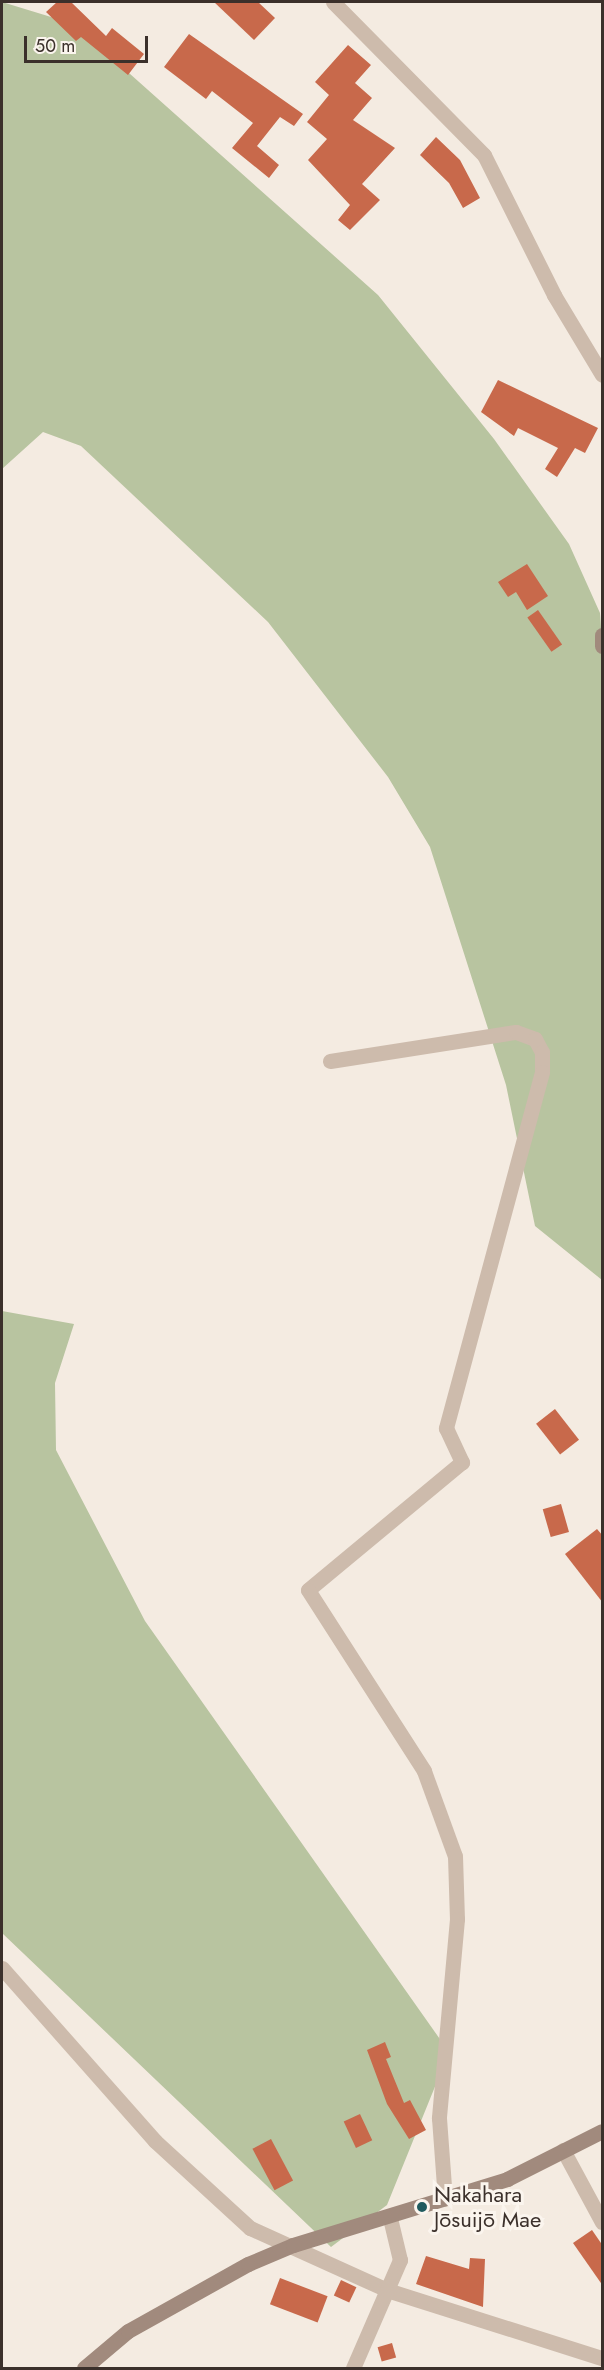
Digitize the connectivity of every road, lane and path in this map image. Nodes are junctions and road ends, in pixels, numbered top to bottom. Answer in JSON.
{"nodes":[{"id":1,"x":333,"y":2,"type":"edge"},
{"id":2,"x":603,"y":375,"type":"edge"},
{"id":3,"x":603,"y":635,"type":"edge"},
{"id":4,"x":603,"y":646,"type":"edge"},
{"id":5,"x":330,"y":1061,"type":"dead end"},
{"id":6,"x":2,"y":1968,"type":"edge"},
{"id":7,"x":603,"y":2131,"type":"edge"},
{"id":8,"x":563,"y":2150,"type":"junction"},
{"id":9,"x":445,"y":2199,"type":"junction"},
{"id":10,"x":390,"y":2218,"type":"junction"},
{"id":11,"x":603,"y":2222,"type":"edge"},
{"id":12,"x":293,"y":2245,"type":"junction"},
{"id":13,"x":387,"y":2290,"type":"junction"},
{"id":14,"x":603,"y":2358,"type":"edge"},
{"id":15,"x":84,"y":2368,"type":"edge"},
{"id":16,"x":353,"y":2368,"type":"edge"}],
"edges":[{"from":1,"to":2,"type":"street"},
{"from":3,"to":4,"type":"street"},
{"from":5,"to":9,"type":"street"},
{"from":6,"to":12,"type":"street"},
{"from":7,"to":8,"type":"street"},
{"from":8,"to":9,"type":"street"},
{"from":8,"to":11,"type":"street"},
{"from":9,"to":10,"type":"street"},
{"from":10,"to":12,"type":"street"},
{"from":10,"to":13,"type":"street"},
{"from":12,"to":13,"type":"street"},
{"from":12,"to":15,"type":"street"},
{"from":13,"to":14,"type":"street"},
{"from":13,"to":16,"type":"street"}]}
